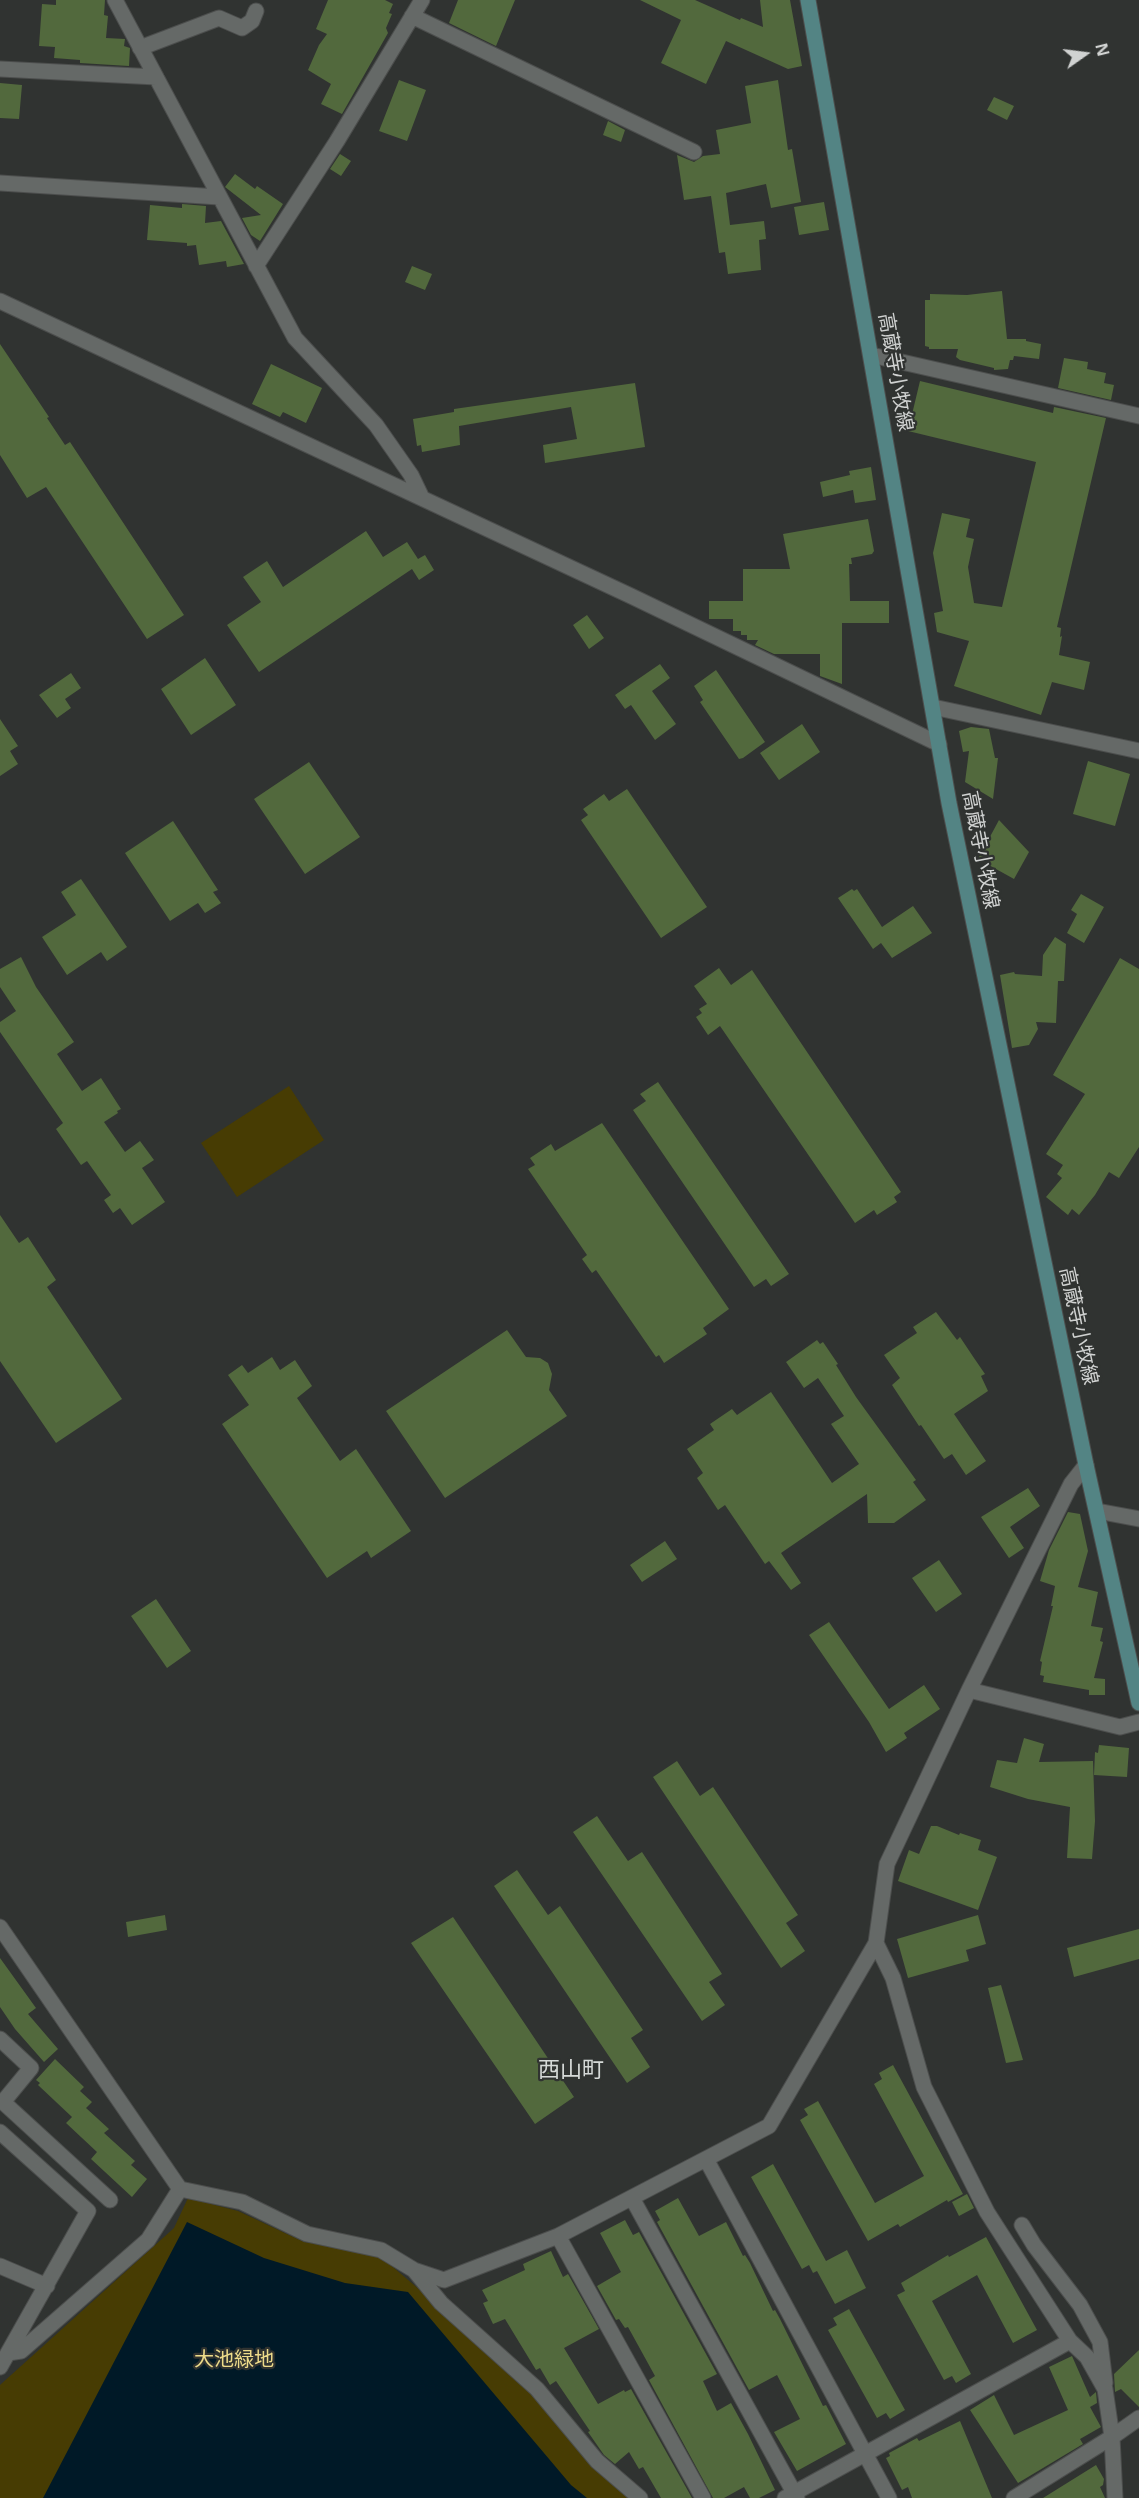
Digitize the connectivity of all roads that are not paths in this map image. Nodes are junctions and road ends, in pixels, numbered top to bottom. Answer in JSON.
{"nodes":[{"id":1,"x":115,"y":0,"type":"edge"},
{"id":2,"x":422,"y":0,"type":"edge"},
{"id":3,"x":808,"y":0,"type":"edge"},
{"id":4,"x":256,"y":11,"type":"dead end"},
{"id":5,"x":412,"y":16,"type":"junction"},
{"id":6,"x":140,"y":48,"type":"junction"},
{"id":7,"x":0,"y":69,"type":"edge"},
{"id":8,"x":156,"y":77,"type":"junction"},
{"id":9,"x":694,"y":152,"type":"dead end"},
{"id":10,"x":0,"y":183,"type":"edge"},
{"id":11,"x":219,"y":197,"type":"junction"},
{"id":12,"x":256,"y":266,"type":"junction"},
{"id":13,"x":0,"y":301,"type":"edge"},
{"id":14,"x":871,"y":355,"type":"junction"},
{"id":15,"x":1139,"y":416,"type":"edge"},
{"id":16,"x":422,"y":498,"type":"junction"},
{"id":17,"x":933,"y":707,"type":"junction"},
{"id":18,"x":939,"y":744,"type":"junction"},
{"id":19,"x":1139,"y":751,"type":"edge"},
{"id":20,"x":1086,"y":1465,"type":"junction"},
{"id":21,"x":1096,"y":1511,"type":"junction"},
{"id":22,"x":1139,"y":1519,"type":"edge"},
{"id":23,"x":969,"y":1690,"type":"junction"},
{"id":24,"x":1139,"y":1703,"type":"edge"},
{"id":25,"x":1139,"y":1722,"type":"edge"},
{"id":26,"x":0,"y":1927,"type":"edge"},
{"id":27,"x":876,"y":1944,"type":"junction"},
{"id":28,"x":0,"y":2040,"type":"edge"},
{"id":29,"x":0,"y":2132,"type":"edge"},
{"id":30,"x":706,"y":2159,"type":"junction"},
{"id":31,"x":180,"y":2189,"type":"junction"},
{"id":32,"x":632,"y":2198,"type":"junction"},
{"id":33,"x":110,"y":2200,"type":"dead end"},
{"id":34,"x":1022,"y":2225,"type":"dead end"},
{"id":35,"x":558,"y":2236,"type":"junction"},
{"id":36,"x":0,"y":2266,"type":"edge"},
{"id":37,"x":414,"y":2270,"type":"junction"},
{"id":38,"x":47,"y":2286,"type":"junction"},
{"id":39,"x":1070,"y":2341,"type":"junction"},
{"id":40,"x":8,"y":2353,"type":"junction"},
{"id":41,"x":0,"y":2367,"type":"edge"},
{"id":42,"x":1106,"y":2389,"type":"junction"},
{"id":43,"x":1139,"y":2418,"type":"edge"},
{"id":44,"x":1112,"y":2437,"type":"junction"},
{"id":45,"x":866,"y":2454,"type":"junction"},
{"id":46,"x":792,"y":2496,"type":"edge"},
{"id":47,"x":640,"y":2498,"type":"edge"},
{"id":48,"x":703,"y":2498,"type":"edge"},
{"id":49,"x":890,"y":2498,"type":"edge"},
{"id":50,"x":1014,"y":2498,"type":"edge"},
{"id":51,"x":1115,"y":2498,"type":"edge"}],
"edges":[{"from":1,"to":6,"type":"street"},
{"from":2,"to":5,"type":"street"},
{"from":3,"to":14,"type":"main road","name":"高蔵寺小牧線"},
{"from":4,"to":6,"type":"street"},
{"from":5,"to":9,"type":"street"},
{"from":5,"to":12,"type":"street"},
{"from":6,"to":8,"type":"street"},
{"from":7,"to":8,"type":"street"},
{"from":8,"to":11,"type":"street"},
{"from":10,"to":11,"type":"street"},
{"from":11,"to":12,"type":"street"},
{"from":12,"to":16,"type":"street"},
{"from":13,"to":16,"type":"street"},
{"from":14,"to":15,"type":"street"},
{"from":14,"to":17,"type":"main road","name":"高蔵寺小牧線"},
{"from":16,"to":18,"type":"street"},
{"from":17,"to":18,"type":"main road","name":"高蔵寺小牧線"},
{"from":17,"to":19,"type":"street"},
{"from":18,"to":20,"type":"main road","name":"高蔵寺小牧線"},
{"from":20,"to":21,"type":"main road","name":"高蔵寺小牧線"},
{"from":20,"to":23,"type":"street"},
{"from":21,"to":22,"type":"street"},
{"from":21,"to":24,"type":"main road","name":"高蔵寺小牧線"},
{"from":23,"to":25,"type":"street"},
{"from":23,"to":27,"type":"street"},
{"from":26,"to":31,"type":"street"},
{"from":27,"to":30,"type":"street"},
{"from":27,"to":39,"type":"street"},
{"from":28,"to":33,"type":"street"},
{"from":29,"to":38,"type":"street"},
{"from":30,"to":32,"type":"street"},
{"from":30,"to":45,"type":"street"},
{"from":31,"to":37,"type":"street"},
{"from":31,"to":40,"type":"street"},
{"from":32,"to":35,"type":"street"},
{"from":32,"to":46,"type":"street"},
{"from":34,"to":42,"type":"street"},
{"from":35,"to":37,"type":"street"},
{"from":35,"to":48,"type":"street"},
{"from":36,"to":38,"type":"street"},
{"from":37,"to":47,"type":"street"},
{"from":38,"to":40,"type":"street"},
{"from":39,"to":42,"type":"street"},
{"from":39,"to":45,"type":"street"},
{"from":40,"to":41,"type":"street"},
{"from":42,"to":44,"type":"street"},
{"from":43,"to":44,"type":"street"},
{"from":44,"to":50,"type":"street"},
{"from":44,"to":51,"type":"street"},
{"from":45,"to":46,"type":"street"},
{"from":45,"to":49,"type":"street"}]}
